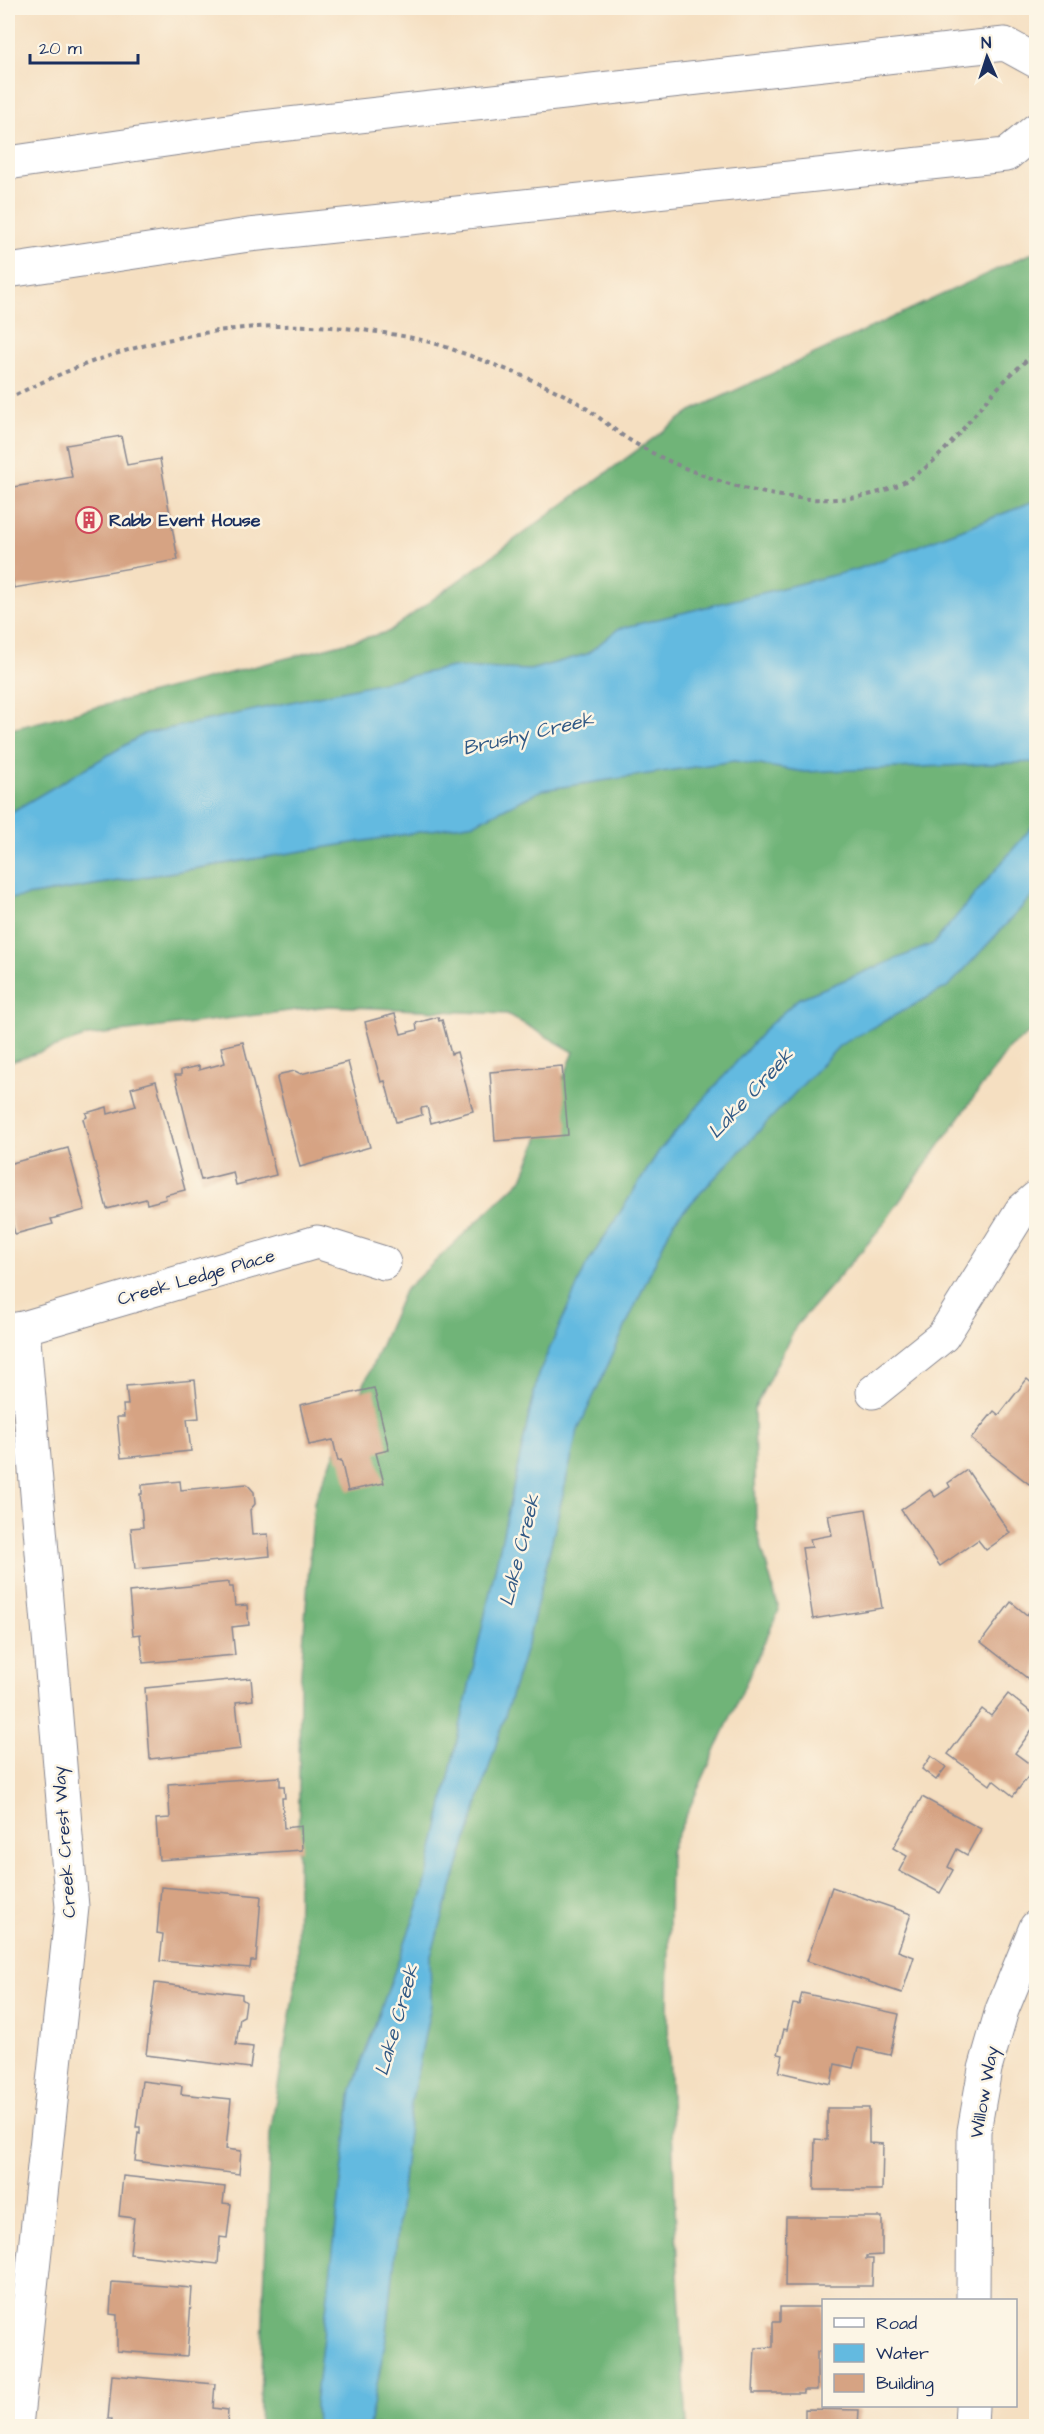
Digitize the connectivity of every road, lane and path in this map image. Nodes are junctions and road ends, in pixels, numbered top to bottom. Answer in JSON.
{"nodes":[{"id":1,"x":1036,"y":60,"type":"edge"},
{"id":2,"x":1036,"y":130,"type":"edge"},
{"id":3,"x":8,"y":163,"type":"edge"},
{"id":4,"x":8,"y":271,"type":"edge"},
{"id":5,"x":1036,"y":352,"type":"edge"},
{"id":6,"x":8,"y":399,"type":"edge"},
{"id":7,"x":1036,"y":1198,"type":"edge"},
{"id":8,"x":384,"y":1263,"type":"dead end"},
{"id":9,"x":15,"y":1329,"type":"edge"},
{"id":10,"x":873,"y":1392,"type":"dead end"},
{"id":11,"x":1036,"y":1927,"type":"edge"},
{"id":12,"x":973,"y":2299,"type":"edge"},
{"id":13,"x":972,"y":2407,"type":"edge"},
{"id":14,"x":16,"y":2427,"type":"edge"},
{"id":15,"x":971,"y":2427,"type":"edge"}],
"edges":[{"from":1,"to":3,"type":"street"},
{"from":2,"to":4,"type":"street"},
{"from":5,"to":6,"type":"path"},
{"from":7,"to":10,"type":"street"},
{"from":8,"to":9,"type":"street","name":"Creek Ledge Place"},
{"from":9,"to":14,"type":"street","name":"Creek Crest Way"},
{"from":11,"to":12,"type":"street","name":"Willow Way"},
{"from":13,"to":15,"type":"street"}]}
